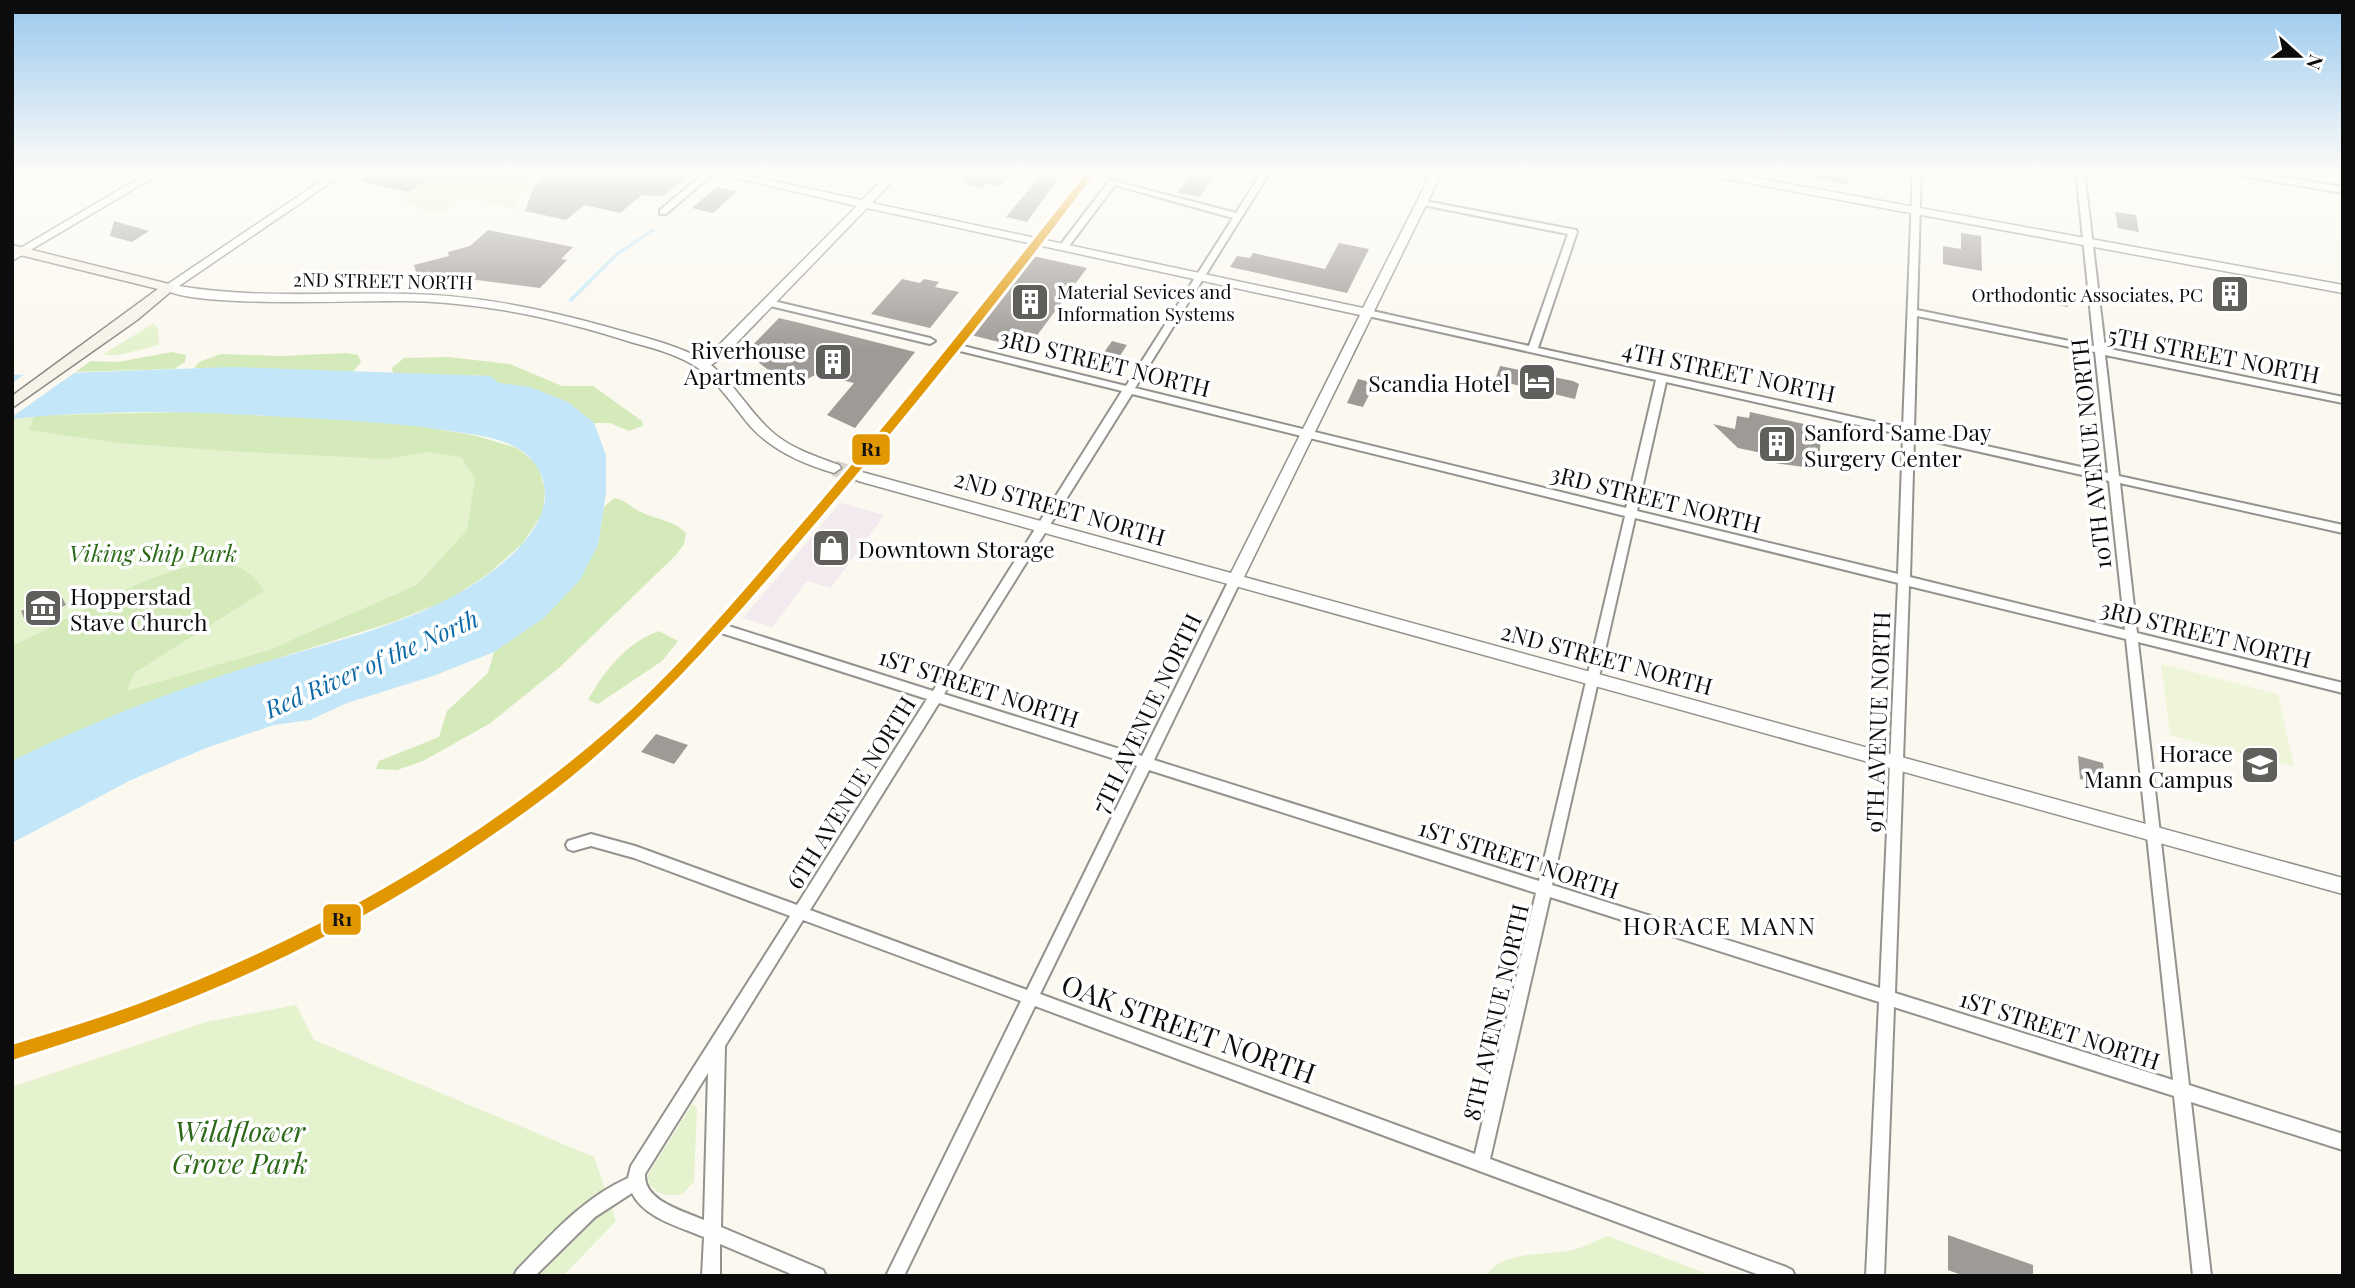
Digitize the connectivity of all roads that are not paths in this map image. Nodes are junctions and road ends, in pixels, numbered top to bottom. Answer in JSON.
{"nodes":[{"id":1,"x":56,"y":230,"type":"edge"},
{"id":2,"x":254,"y":230,"type":"edge"},
{"id":3,"x":840,"y":230,"type":"edge"},
{"id":4,"x":985,"y":230,"type":"edge"},
{"id":5,"x":1077,"y":230,"type":"edge"},
{"id":6,"x":1228,"y":230,"type":"edge"},
{"id":7,"x":1409,"y":230,"type":"edge"},
{"id":8,"x":1564,"y":230,"type":"edge"},
{"id":9,"x":1916,"y":230,"type":"edge"},
{"id":10,"x":2027,"y":230,"type":"edge"},
{"id":11,"x":2085,"y":230,"type":"edge"},
{"id":12,"x":1573,"y":232,"type":"joint"},
{"id":13,"x":1016,"y":237,"type":"junction"},
{"id":14,"x":2086,"y":241,"type":"junction"},
{"id":15,"x":1066,"y":244,"type":"junction"},
{"id":16,"x":16,"y":253,"type":"edge"},
{"id":17,"x":1106,"y":256,"type":"junction"},
{"id":18,"x":1199,"y":276,"type":"junction"},
{"id":19,"x":168,"y":288,"type":"junction"},
{"id":20,"x":2343,"y":289,"type":"edge"},
{"id":21,"x":769,"y":303,"type":"junction"},
{"id":22,"x":1912,"y":312,"type":"junction"},
{"id":23,"x":1368,"y":313,"type":"junction"},
{"id":24,"x":127,"y":316,"type":"junction"},
{"id":25,"x":930,"y":341,"type":"dead end"},
{"id":26,"x":959,"y":348,"type":"dead end"},
{"id":27,"x":1532,"y":349,"type":"junction"},
{"id":28,"x":2099,"y":351,"type":"junction"},
{"id":29,"x":703,"y":364,"type":"junction"},
{"id":30,"x":1662,"y":378,"type":"junction"},
{"id":31,"x":1128,"y":389,"type":"junction"},
{"id":32,"x":12,"y":390,"type":"edge"},
{"id":33,"x":2343,"y":400,"type":"edge"},
{"id":34,"x":12,"y":403,"type":"edge"},
{"id":35,"x":1909,"y":432,"type":"junction"},
{"id":36,"x":1307,"y":433,"type":"junction"},
{"id":37,"x":834,"y":468,"type":"tunnel mouth"},
{"id":38,"x":858,"y":476,"type":"tunnel mouth"},
{"id":39,"x":2113,"y":478,"type":"junction"},
{"id":40,"x":1632,"y":514,"type":"junction"},
{"id":41,"x":1044,"y":525,"type":"junction"},
{"id":42,"x":2343,"y":529,"type":"edge"},
{"id":43,"x":1903,"y":579,"type":"junction"},
{"id":44,"x":1235,"y":580,"type":"junction"},
{"id":45,"x":722,"y":629,"type":"dead end"},
{"id":46,"x":2132,"y":636,"type":"junction"},
{"id":47,"x":1594,"y":678,"type":"junction"},
{"id":48,"x":2343,"y":688,"type":"edge"},
{"id":49,"x":936,"y":698,"type":"junction"},
{"id":50,"x":1896,"y":762,"type":"junction"},
{"id":51,"x":1147,"y":764,"type":"junction"},
{"id":52,"x":2153,"y":833,"type":"junction"},
{"id":53,"x":573,"y":845,"type":"dead end"},
{"id":54,"x":2343,"y":886,"type":"edge"},
{"id":55,"x":1544,"y":890,"type":"junction"},
{"id":56,"x":801,"y":914,"type":"junction"},
{"id":57,"x":1032,"y":997,"type":"junction"},
{"id":58,"x":1888,"y":999,"type":"junction"},
{"id":59,"x":717,"y":1046,"type":"junction"},
{"id":60,"x":2183,"y":1092,"type":"junction"},
{"id":61,"x":2343,"y":1142,"type":"edge"},
{"id":62,"x":1481,"y":1164,"type":"junction"},
{"id":63,"x":635,"y":1183,"type":"junction"},
{"id":64,"x":712,"y":1231,"type":"junction"},
{"id":65,"x":523,"y":1276,"type":"edge"},
{"id":66,"x":711,"y":1276,"type":"edge"},
{"id":67,"x":817,"y":1276,"type":"edge"},
{"id":68,"x":895,"y":1276,"type":"edge"},
{"id":69,"x":1786,"y":1276,"type":"edge"},
{"id":70,"x":1875,"y":1276,"type":"edge"},
{"id":71,"x":2202,"y":1276,"type":"edge"}],
"edges":[{"from":1,"to":16,"type":"street"},
{"from":2,"to":19,"type":"street"},
{"from":3,"to":21,"type":"street"},
{"from":4,"to":13,"type":"street","name":"4TH STREET NORTH"},
{"from":5,"to":15,"type":"street"},
{"from":6,"to":18,"type":"street","name":"6TH AVENUE NORTH"},
{"from":7,"to":23,"type":"street","name":"7TH AVENUE NORTH"},
{"from":8,"to":12,"type":"street"},
{"from":9,"to":22,"type":"street","name":"9TH AVENUE NORTH"},
{"from":10,"to":14,"type":"street"},
{"from":11,"to":14,"type":"street","name":"10TH AVENUE NORTH"},
{"from":12,"to":27,"type":"street"},
{"from":13,"to":15,"type":"street","name":"4TH STREET NORTH"},
{"from":13,"to":17,"type":"street","name":"4TH STREET NORTH"},
{"from":14,"to":20,"type":"street"},
{"from":14,"to":28,"type":"street","name":"10TH AVENUE NORTH"},
{"from":15,"to":17,"type":"street","name":"4TH STREET NORTH"},
{"from":16,"to":19,"type":"main road","name":"2ND STREET NORTH"},
{"from":17,"to":18,"type":"street","name":"4TH STREET NORTH"},
{"from":18,"to":23,"type":"street","name":"4TH STREET NORTH"},
{"from":18,"to":31,"type":"street","name":"6TH AVENUE NORTH"},
{"from":19,"to":24,"type":"main road"},
{"from":19,"to":29,"type":"street","name":"2ND STREET NORTH"},
{"from":21,"to":25,"type":"street"},
{"from":21,"to":29,"type":"street"},
{"from":22,"to":28,"type":"street","name":"5TH STREET NORTH"},
{"from":22,"to":35,"type":"street","name":"9TH AVENUE NORTH"},
{"from":23,"to":27,"type":"street","name":"4TH STREET NORTH"},
{"from":23,"to":36,"type":"street","name":"7TH AVENUE NORTH"},
{"from":24,"to":32,"type":"main road"},
{"from":24,"to":34,"type":"main road"},
{"from":26,"to":31,"type":"street","name":"3RD STREET NORTH"},
{"from":27,"to":30,"type":"street","name":"4TH STREET NORTH"},
{"from":28,"to":33,"type":"street","name":"5TH STREET NORTH"},
{"from":28,"to":39,"type":"street","name":"10TH AVENUE NORTH"},
{"from":29,"to":37,"type":"street","name":"2ND STREET NORTH"},
{"from":30,"to":35,"type":"street","name":"4TH STREET NORTH"},
{"from":30,"to":40,"type":"street","name":"8TH AVENUE NORTH"},
{"from":31,"to":36,"type":"street","name":"3RD STREET NORTH"},
{"from":31,"to":41,"type":"street","name":"6TH AVENUE NORTH"},
{"from":35,"to":39,"type":"street","name":"4TH STREET NORTH"},
{"from":35,"to":43,"type":"street","name":"9TH AVENUE NORTH"},
{"from":36,"to":40,"type":"street","name":"3RD STREET NORTH"},
{"from":36,"to":44,"type":"street","name":"7TH AVENUE NORTH"},
{"from":38,"to":41,"type":"street","name":"2ND STREET NORTH"},
{"from":39,"to":42,"type":"street","name":"4TH STREET NORTH"},
{"from":39,"to":46,"type":"street","name":"10TH AVENUE NORTH"},
{"from":40,"to":43,"type":"street","name":"3RD STREET NORTH"},
{"from":40,"to":47,"type":"street","name":"8TH AVENUE NORTH"},
{"from":41,"to":44,"type":"street","name":"2ND STREET NORTH"},
{"from":41,"to":49,"type":"street","name":"6TH AVENUE NORTH"},
{"from":43,"to":46,"type":"street","name":"3RD STREET NORTH"},
{"from":43,"to":50,"type":"street","name":"9TH AVENUE NORTH"},
{"from":44,"to":47,"type":"street","name":"2ND STREET NORTH"},
{"from":44,"to":51,"type":"street","name":"7TH AVENUE NORTH"},
{"from":45,"to":49,"type":"street","name":"1ST STREET NORTH"},
{"from":46,"to":48,"type":"street","name":"3RD STREET NORTH"},
{"from":46,"to":52,"type":"street","name":"10TH AVENUE NORTH"},
{"from":47,"to":50,"type":"street","name":"2ND STREET NORTH"},
{"from":47,"to":55,"type":"street","name":"8TH AVENUE NORTH"},
{"from":49,"to":51,"type":"street","name":"1ST STREET NORTH"},
{"from":49,"to":56,"type":"street","name":"6TH AVENUE NORTH"},
{"from":50,"to":52,"type":"street","name":"2ND STREET NORTH"},
{"from":50,"to":58,"type":"street","name":"9TH AVENUE NORTH"},
{"from":51,"to":55,"type":"street","name":"1ST STREET NORTH"},
{"from":51,"to":57,"type":"street","name":"7TH AVENUE NORTH"},
{"from":52,"to":54,"type":"street","name":"2ND STREET NORTH"},
{"from":52,"to":60,"type":"street","name":"10TH AVENUE NORTH"},
{"from":53,"to":56,"type":"street","name":"OAK STREET NORTH"},
{"from":55,"to":58,"type":"street","name":"1ST STREET NORTH"},
{"from":55,"to":62,"type":"street","name":"8TH AVENUE NORTH"},
{"from":56,"to":57,"type":"street","name":"OAK STREET NORTH"},
{"from":56,"to":59,"type":"street","name":"6TH AVENUE NORTH"},
{"from":57,"to":62,"type":"street","name":"OAK STREET NORTH"},
{"from":57,"to":68,"type":"street","name":"7TH AVENUE NORTH"},
{"from":58,"to":60,"type":"street","name":"1ST STREET NORTH"},
{"from":58,"to":70,"type":"street","name":"9TH AVENUE NORTH"},
{"from":59,"to":63,"type":"street","name":"6TH AVENUE NORTH"},
{"from":59,"to":64,"type":"street"},
{"from":60,"to":61,"type":"street","name":"1ST STREET NORTH"},
{"from":60,"to":71,"type":"street","name":"10TH AVENUE NORTH"},
{"from":62,"to":69,"type":"street","name":"OAK STREET NORTH"},
{"from":63,"to":64,"type":"street"},
{"from":63,"to":65,"type":"street"},
{"from":64,"to":66,"type":"street"},
{"from":64,"to":67,"type":"street"}]}
